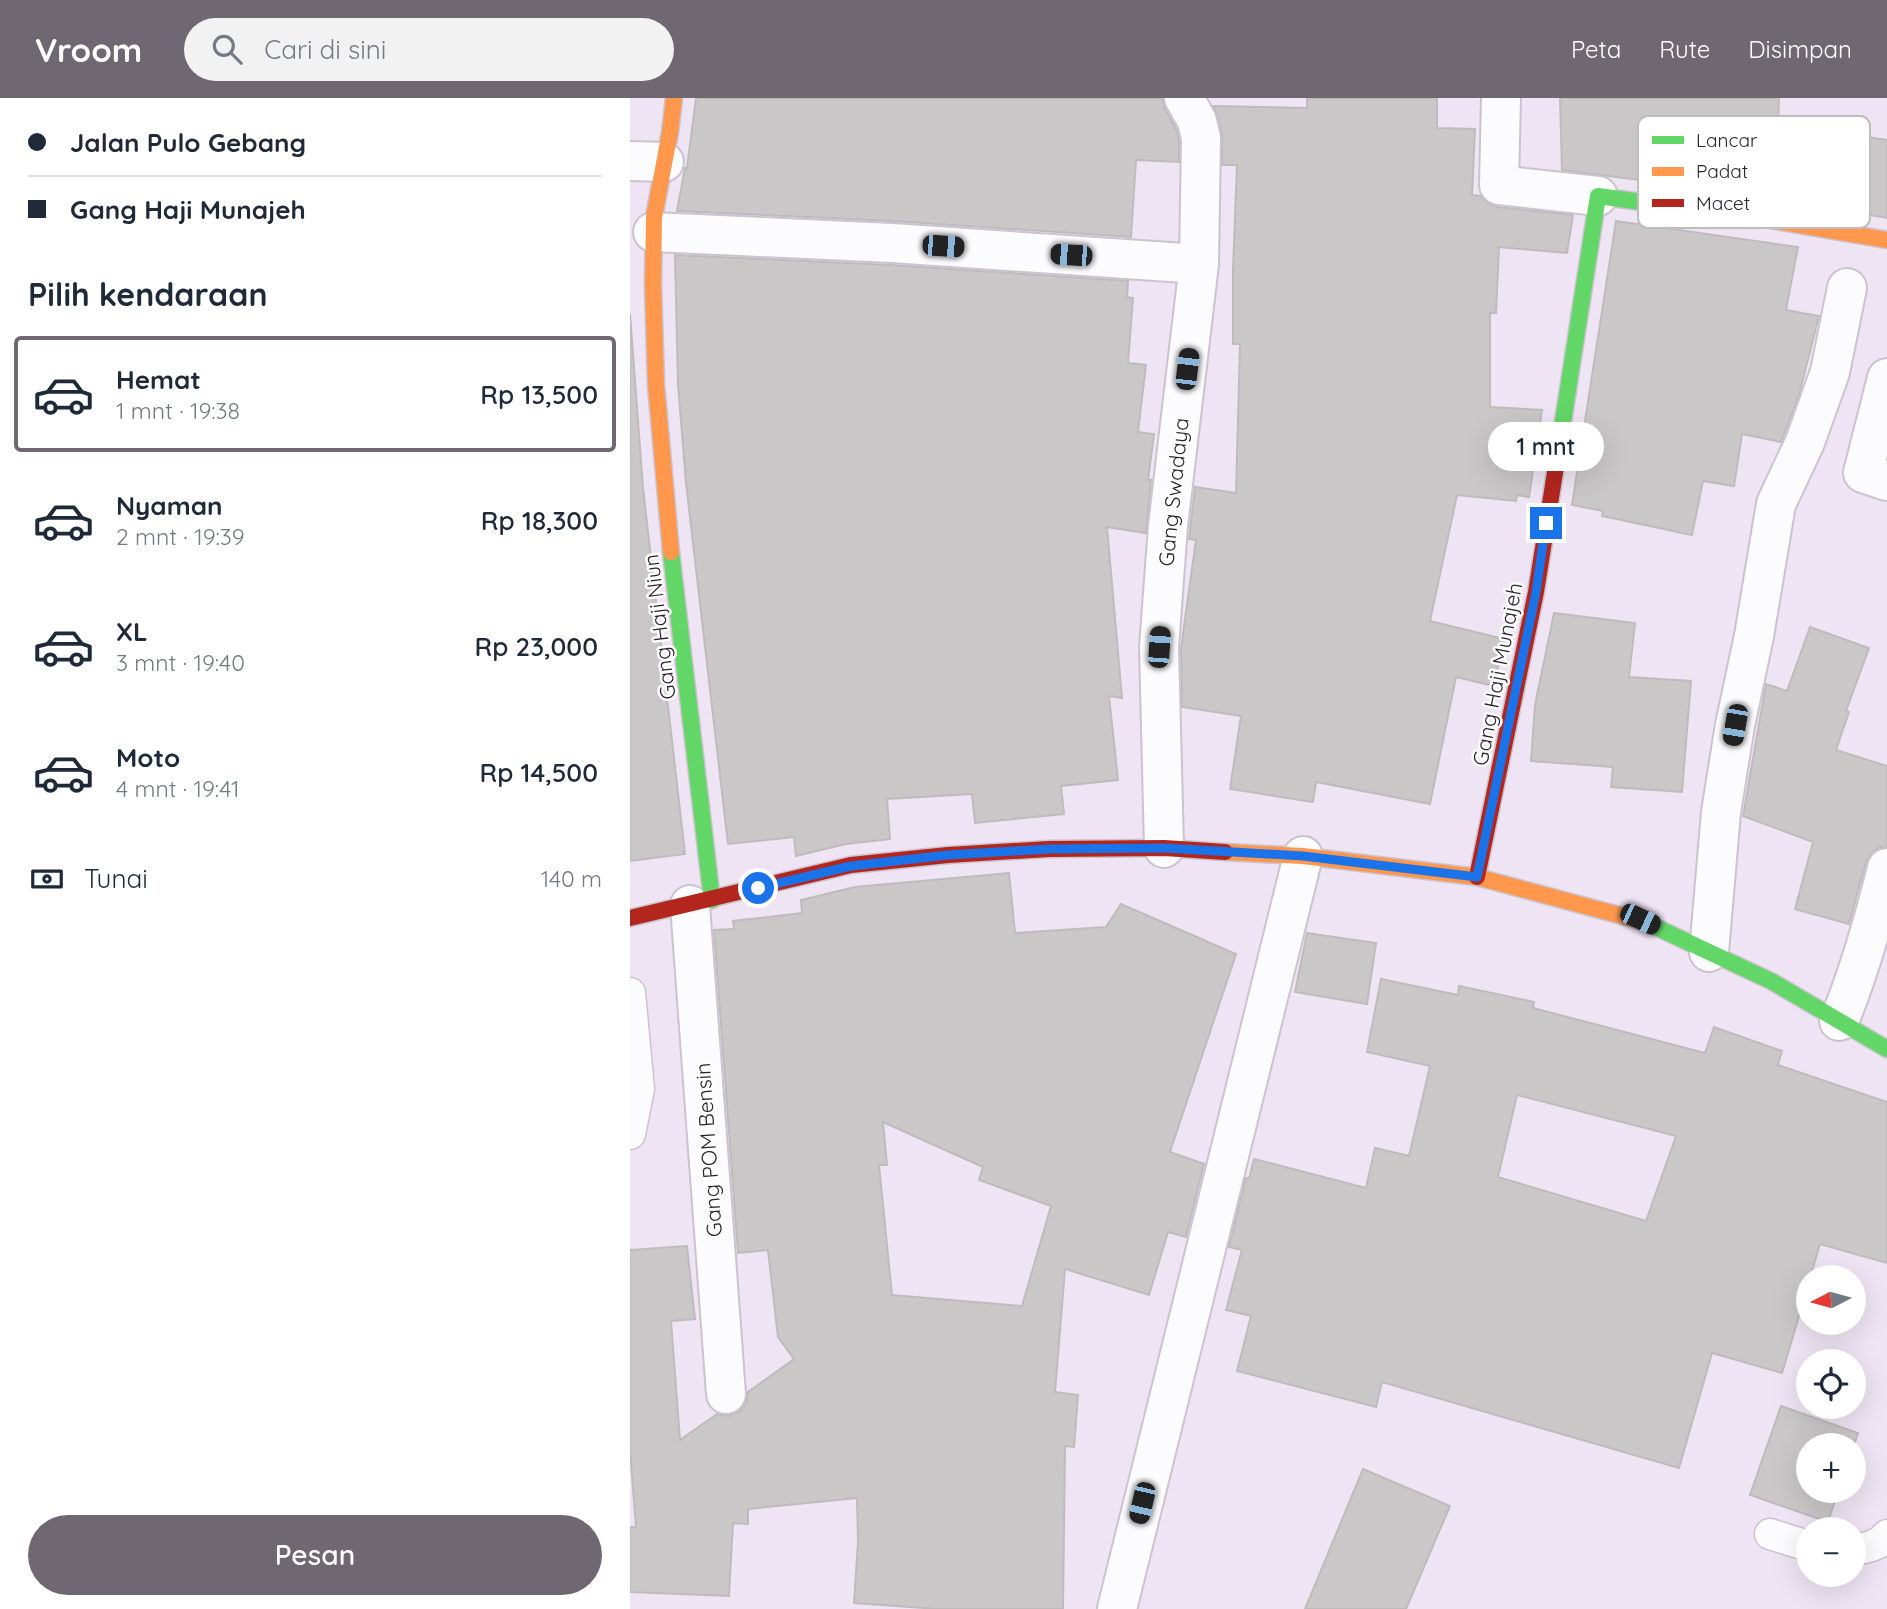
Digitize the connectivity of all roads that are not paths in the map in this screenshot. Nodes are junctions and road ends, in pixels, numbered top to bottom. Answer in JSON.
{"nodes":[{"id":1,"x":674,"y":98,"type":"edge"},
{"id":2,"x":1184,"y":98,"type":"edge"},
{"id":3,"x":1502,"y":98,"type":"edge"},
{"id":4,"x":647,"y":161,"type":"edge"},
{"id":5,"x":1598,"y":195,"type":"junction"},
{"id":6,"x":1638,"y":201,"type":"edge"},
{"id":7,"x":1818,"y":228,"type":"edge"},
{"id":8,"x":653,"y":232,"type":"junction"},
{"id":9,"x":1887,"y":240,"type":"edge"},
{"id":10,"x":1199,"y":264,"type":"junction"},
{"id":11,"x":1847,"y":288,"type":"dead end"},
{"id":12,"x":1887,"y":378,"type":"edge"},
{"id":13,"x":1887,"y":481,"type":"edge"},
{"id":14,"x":1164,"y":848,"type":"junction"},
{"id":15,"x":1303,"y":856,"type":"junction"},
{"id":16,"x":1887,"y":868,"type":"edge"},
{"id":17,"x":1477,"y":877,"type":"junction"},
{"id":18,"x":701,"y":902,"type":"junction"},
{"id":19,"x":630,"y":918,"type":"edge"},
{"id":20,"x":1709,"y":952,"type":"junction"},
{"id":21,"x":630,"y":993,"type":"edge"},
{"id":22,"x":1839,"y":1021,"type":"junction"},
{"id":23,"x":1887,"y":1049,"type":"edge"},
{"id":24,"x":630,"y":1133,"type":"edge"},
{"id":25,"x":726,"y":1394,"type":"dead end"},
{"id":26,"x":1770,"y":1534,"type":"dead end"},
{"id":27,"x":1887,"y":1535,"type":"edge"},
{"id":28,"x":1796,"y":1542,"type":"edge"},
{"id":29,"x":1866,"y":1548,"type":"edge"},
{"id":30,"x":1117,"y":1609,"type":"edge"}],
"edges":[{"from":1,"to":4,"type":"street","name":"Gang Haji Niun"},
{"from":2,"to":10,"type":"street","name":"Gang Swadaya"},
{"from":3,"to":5,"type":"street"},
{"from":4,"to":8,"type":"street","name":"Gang Haji Niun"},
{"from":5,"to":6,"type":"street"},
{"from":5,"to":17,"type":"street","name":"Gang Haji Munajeh"},
{"from":7,"to":9,"type":"street"},
{"from":8,"to":10,"type":"street"},
{"from":8,"to":18,"type":"street","name":"Gang Haji Niun"},
{"from":10,"to":14,"type":"street","name":"Gang Swadaya"},
{"from":11,"to":20,"type":"street"},
{"from":12,"to":13,"type":"street"},
{"from":14,"to":15,"type":"street"},
{"from":14,"to":18,"type":"street"},
{"from":15,"to":17,"type":"street"},
{"from":15,"to":30,"type":"street"},
{"from":16,"to":22,"type":"street"},
{"from":17,"to":20,"type":"street"},
{"from":18,"to":19,"type":"street"},
{"from":18,"to":25,"type":"street","name":"Gang POM Bensin"},
{"from":20,"to":22,"type":"street"},
{"from":21,"to":24,"type":"lane"},
{"from":22,"to":23,"type":"street"},
{"from":26,"to":28,"type":"lane"},
{"from":27,"to":29,"type":"lane"}]}
